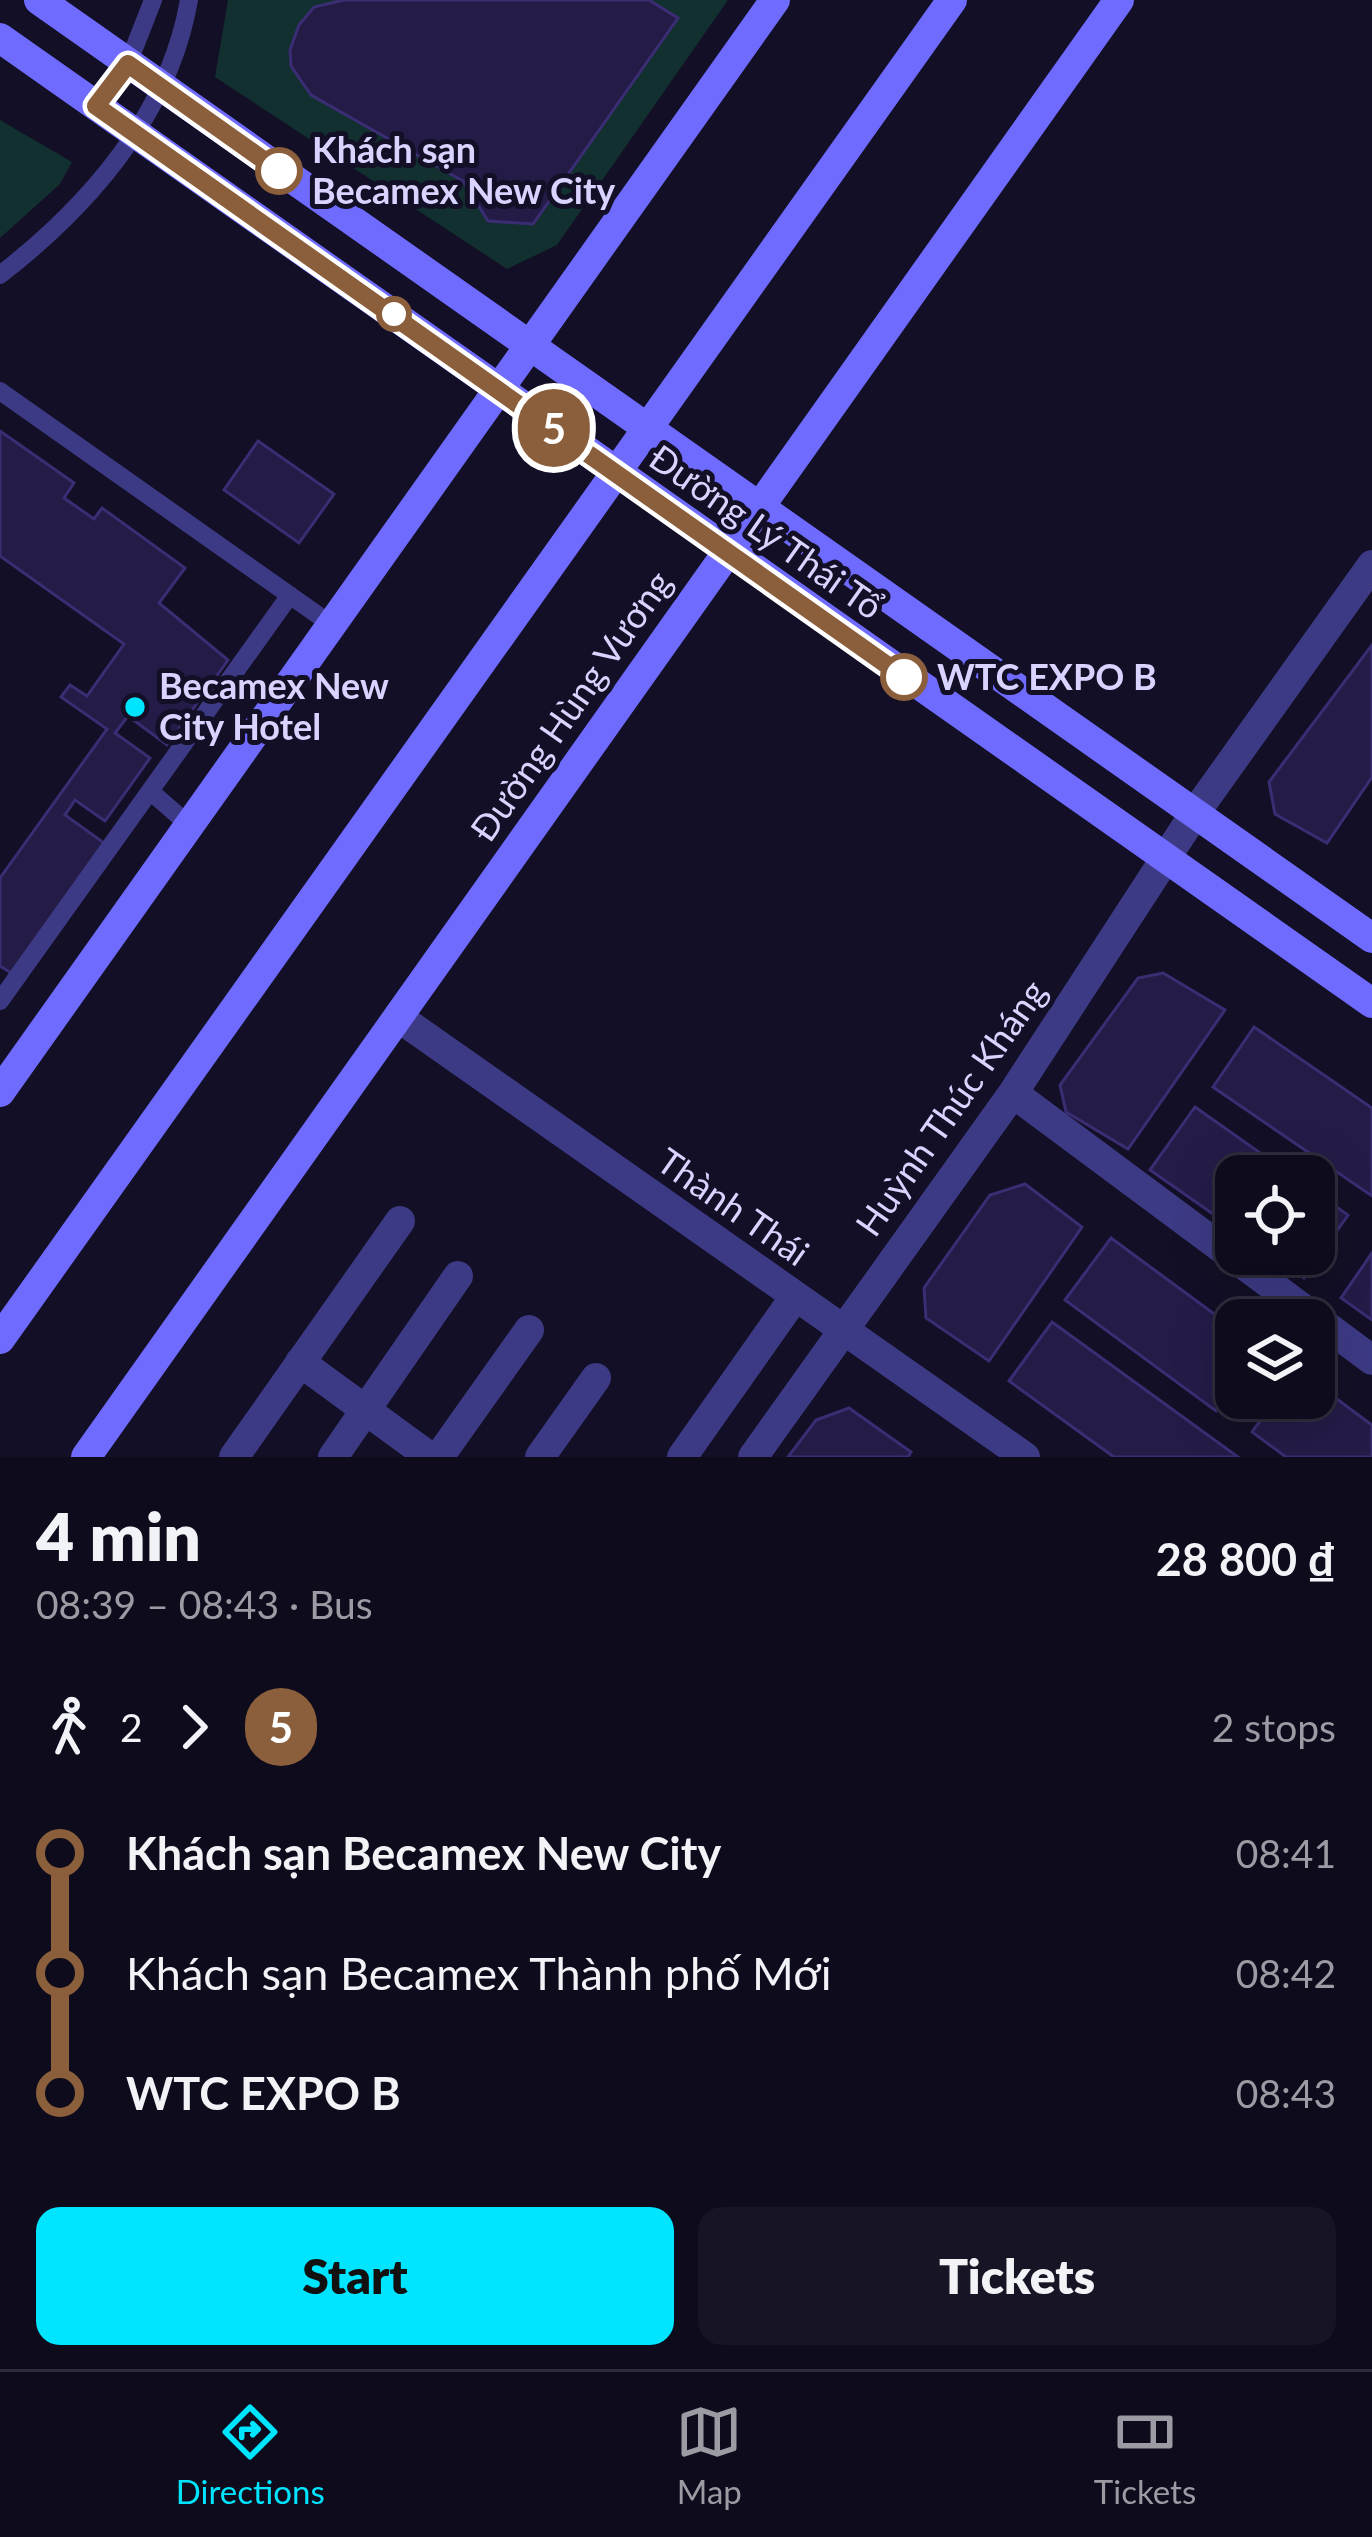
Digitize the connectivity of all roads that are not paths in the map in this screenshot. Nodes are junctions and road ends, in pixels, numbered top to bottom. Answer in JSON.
{"nodes":[{"id":1,"x":39,"y":0,"type":"edge"},
{"id":2,"x":153,"y":0,"type":"edge"},
{"id":3,"x":776,"y":0,"type":"edge"},
{"id":4,"x":952,"y":0,"type":"edge"},
{"id":5,"x":1119,"y":0,"type":"edge"},
{"id":6,"x":186,"y":2,"type":"edge"},
{"id":7,"x":0,"y":38,"type":"edge"},
{"id":8,"x":128,"y":64,"type":"junction"},
{"id":9,"x":162,"y":89,"type":"junction"},
{"id":10,"x":96,"y":106,"type":"junction"},
{"id":11,"x":138,"y":135,"type":"junction"},
{"id":12,"x":0,"y":274,"type":"edge"},
{"id":13,"x":529,"y":347,"type":"junction"},
{"id":14,"x":500,"y":388,"type":"junction"},
{"id":15,"x":0,"y":391,"type":"edge"},
{"id":16,"x":646,"y":427,"type":"junction"},
{"id":17,"x":614,"y":472,"type":"junction"},
{"id":18,"x":760,"y":507,"type":"junction"},
{"id":19,"x":727,"y":553,"type":"junction"},
{"id":20,"x":1368,"y":577,"type":"edge"},
{"id":21,"x":290,"y":595,"type":"junction"},
{"id":22,"x":332,"y":625,"type":"junction"},
{"id":23,"x":150,"y":791,"type":"junction"},
{"id":24,"x":1195,"y":813,"type":"junction"},
{"id":25,"x":189,"y":825,"type":"junction"},
{"id":26,"x":1166,"y":858,"type":"junction"},
{"id":27,"x":1372,"y":938,"type":"edge"},
{"id":28,"x":0,"y":1001,"type":"edge"},
{"id":29,"x":1372,"y":1003,"type":"edge"},
{"id":30,"x":398,"y":1018,"type":"junction"},
{"id":31,"x":0,"y":1093,"type":"edge"},
{"id":32,"x":1012,"y":1093,"type":"junction"},
{"id":33,"x":400,"y":1221,"type":"dead end"},
{"id":34,"x":458,"y":1276,"type":"dead end"},
{"id":35,"x":794,"y":1298,"type":"junction"},
{"id":36,"x":529,"y":1330,"type":"dead end"},
{"id":37,"x":842,"y":1332,"type":"junction"},
{"id":38,"x":0,"y":1339,"type":"edge"},
{"id":39,"x":1372,"y":1360,"type":"edge"},
{"id":40,"x":300,"y":1362,"type":"junction"},
{"id":41,"x":596,"y":1378,"type":"dead end"},
{"id":42,"x":366,"y":1410,"type":"junction"},
{"id":43,"x":86,"y":1457,"type":"edge"},
{"id":44,"x":234,"y":1457,"type":"edge"},
{"id":45,"x":333,"y":1457,"type":"edge"},
{"id":46,"x":434,"y":1457,"type":"edge"},
{"id":47,"x":540,"y":1457,"type":"edge"},
{"id":48,"x":682,"y":1457,"type":"edge"},
{"id":49,"x":753,"y":1457,"type":"edge"},
{"id":50,"x":1025,"y":1457,"type":"edge"}],
"edges":[{"from":1,"to":8,"type":"main road","name":"Đường Lý Thái Tổ"},
{"from":2,"to":8,"type":"lane"},
{"from":3,"to":13,"type":"main road"},
{"from":4,"to":16,"type":"main road"},
{"from":5,"to":18,"type":"main road","name":"Đường Hùng Vương"},
{"from":6,"to":9,"type":"lane"},
{"from":7,"to":10,"type":"main road","name":"Đường Lý Thái Tổ"},
{"from":8,"to":9,"type":"main road","name":"Đường Lý Thái Tổ"},
{"from":8,"to":10,"type":"lane"},
{"from":9,"to":11,"type":"lane"},
{"from":9,"to":13,"type":"main road","name":"Đường Lý Thái Tổ"},
{"from":10,"to":11,"type":"main road","name":"Đường Lý Thái Tổ"},
{"from":11,"to":12,"type":"lane"},
{"from":11,"to":14,"type":"main road","name":"Đường Lý Thái Tổ"},
{"from":13,"to":14,"type":"main road"},
{"from":13,"to":16,"type":"main road","name":"Đường Lý Thái Tổ"},
{"from":14,"to":17,"type":"main road","name":"Đường Lý Thái Tổ"},
{"from":14,"to":22,"type":"main road"},
{"from":15,"to":21,"type":"lane"},
{"from":16,"to":17,"type":"main road"},
{"from":16,"to":18,"type":"main road","name":"Đường Lý Thái Tổ"},
{"from":17,"to":19,"type":"main road","name":"Đường Lý Thái Tổ"},
{"from":17,"to":38,"type":"main road"},
{"from":18,"to":19,"type":"main road","name":"Đường Hùng Vương"},
{"from":18,"to":24,"type":"main road","name":"Đường Lý Thái Tổ"},
{"from":19,"to":26,"type":"main road","name":"Đường Lý Thái Tổ"},
{"from":19,"to":30,"type":"main road","name":"Đường Hùng Vương"},
{"from":20,"to":24,"type":"street","name":"Huỳnh Thúc Kháng"},
{"from":21,"to":22,"type":"lane"},
{"from":21,"to":23,"type":"lane"},
{"from":22,"to":25,"type":"main road"},
{"from":23,"to":25,"type":"lane"},
{"from":23,"to":28,"type":"lane"},
{"from":24,"to":26,"type":"street","name":"Huỳnh Thúc Kháng"},
{"from":24,"to":27,"type":"main road","name":"Đường Lý Thái Tổ"},
{"from":25,"to":31,"type":"main road"},
{"from":26,"to":29,"type":"main road","name":"Đường Lý Thái Tổ"},
{"from":26,"to":32,"type":"street","name":"Huỳnh Thúc Kháng"},
{"from":30,"to":35,"type":"street","name":"Thành Thái"},
{"from":30,"to":43,"type":"main road","name":"Đường Hùng Vương"},
{"from":32,"to":37,"type":"street","name":"Huỳnh Thúc Kháng"},
{"from":32,"to":39,"type":"street"},
{"from":33,"to":40,"type":"street"},
{"from":34,"to":42,"type":"street"},
{"from":35,"to":37,"type":"street","name":"Thành Thái"},
{"from":35,"to":48,"type":"street"},
{"from":36,"to":46,"type":"street"},
{"from":37,"to":49,"type":"street","name":"Huỳnh Thúc Kháng"},
{"from":37,"to":50,"type":"street","name":"Thành Thái"},
{"from":40,"to":42,"type":"street"},
{"from":40,"to":44,"type":"street"},
{"from":41,"to":47,"type":"street"},
{"from":42,"to":45,"type":"street"},
{"from":42,"to":46,"type":"street"}]}
